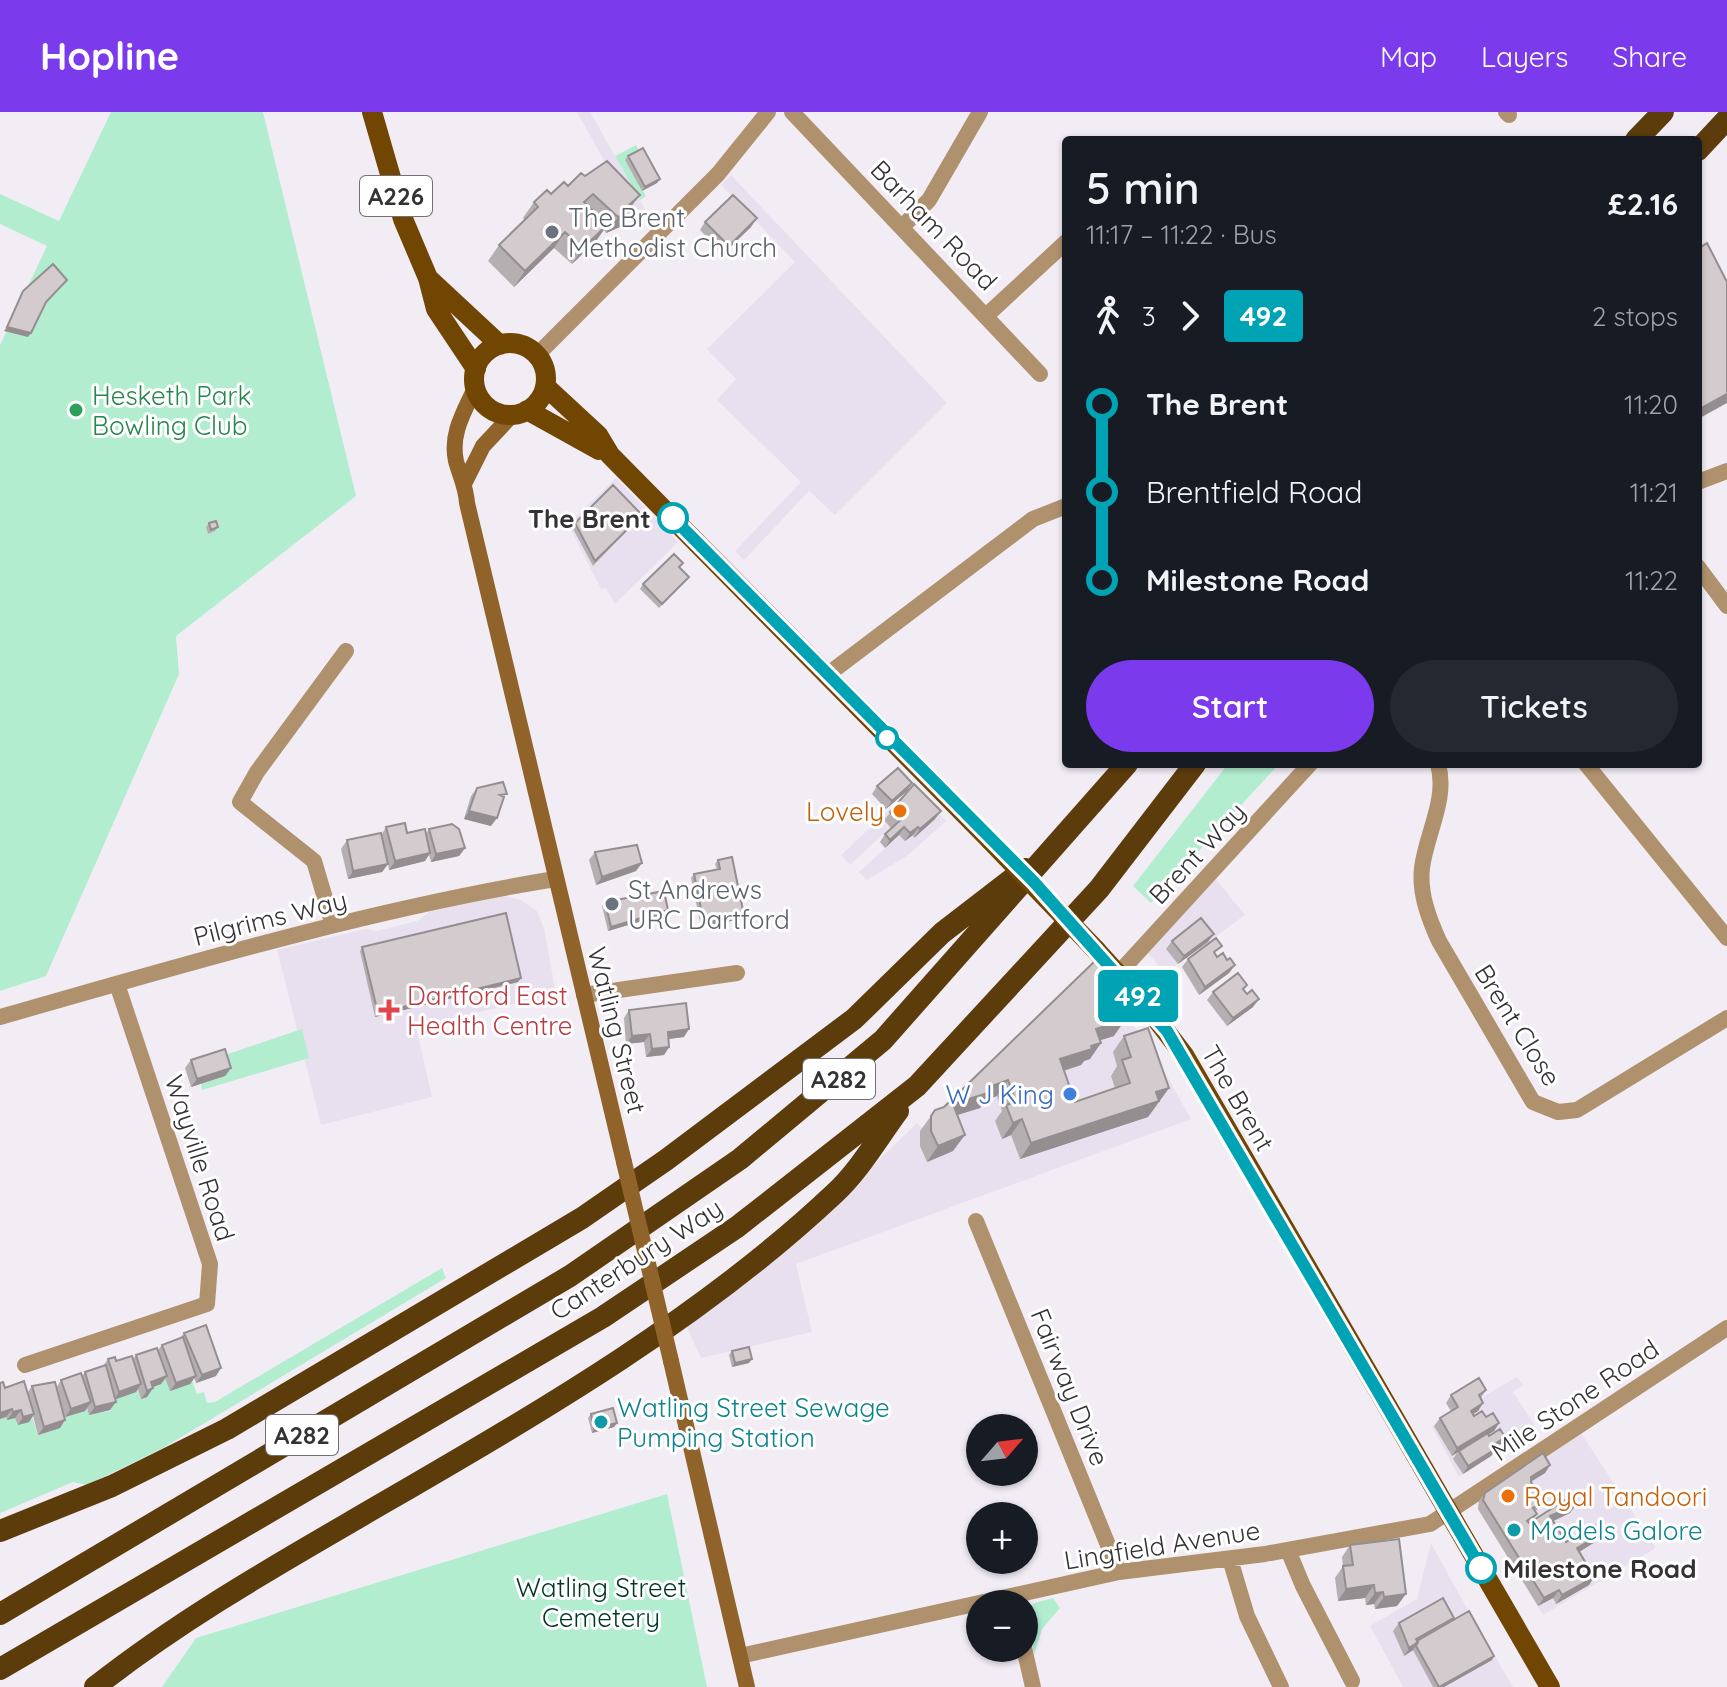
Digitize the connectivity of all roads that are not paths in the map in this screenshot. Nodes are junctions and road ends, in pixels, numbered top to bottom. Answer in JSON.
{"nodes":[{"id":1,"x":372,"y":112,"type":"edge"},
{"id":2,"x":768,"y":112,"type":"edge"},
{"id":3,"x":792,"y":112,"type":"edge"},
{"id":4,"x":980,"y":112,"type":"edge"},
{"id":5,"x":1663,"y":112,"type":"edge"},
{"id":6,"x":1727,"y":119,"type":"edge"},
{"id":7,"x":1640,"y":136,"type":"edge"},
{"id":8,"x":1702,"y":146,"type":"edge"},
{"id":9,"x":903,"y":226,"type":"junction"},
{"id":10,"x":1062,"y":246,"type":"edge"},
{"id":11,"x":428,"y":278,"type":"junction"},
{"id":12,"x":987,"y":315,"type":"junction"},
{"id":13,"x":500,"y":345,"type":"junction"},
{"id":14,"x":537,"y":355,"type":"junction"},
{"id":15,"x":1040,"y":374,"type":"dead end"},
{"id":16,"x":476,"y":379,"type":"junction"},
{"id":17,"x":545,"y":386,"type":"junction"},
{"id":18,"x":520,"y":412,"type":"junction"},
{"id":19,"x":610,"y":455,"type":"junction"},
{"id":20,"x":1727,"y":471,"type":"edge"},
{"id":21,"x":1702,"y":480,"type":"edge"},
{"id":22,"x":465,"y":482,"type":"junction"},
{"id":23,"x":1062,"y":508,"type":"edge"},
{"id":24,"x":1702,"y":572,"type":"edge"},
{"id":25,"x":1727,"y":606,"type":"edge"},
{"id":26,"x":346,"y":651,"type":"dead end"},
{"id":27,"x":827,"y":675,"type":"junction"},
{"id":28,"x":1124,"y":768,"type":"edge"},
{"id":29,"x":1192,"y":768,"type":"edge"},
{"id":30,"x":1306,"y":768,"type":"edge"},
{"id":31,"x":1438,"y":768,"type":"edge"},
{"id":32,"x":1589,"y":768,"type":"edge"},
{"id":33,"x":1055,"y":847,"type":"junction"},
{"id":34,"x":555,"y":879,"type":"junction"},
{"id":35,"x":333,"y":925,"type":"junction"},
{"id":36,"x":1727,"y":938,"type":"edge"},
{"id":37,"x":737,"y":973,"type":"dead end"},
{"id":38,"x":1118,"y":974,"type":"junction"},
{"id":39,"x":117,"y":984,"type":"junction"},
{"id":40,"x":584,"y":995,"type":"junction"},
{"id":41,"x":0,"y":1017,"type":"edge"},
{"id":42,"x":1727,"y":1018,"type":"edge"},
{"id":43,"x":917,"y":1086,"type":"junction"},
{"id":44,"x":976,"y":1221,"type":"dead end"},
{"id":45,"x":1727,"y":1328,"type":"edge"},
{"id":46,"x":25,"y":1365,"type":"dead end"},
{"id":47,"x":1449,"y":1512,"type":"junction"},
{"id":48,"x":0,"y":1531,"type":"edge"},
{"id":49,"x":1288,"y":1550,"type":"junction"},
{"id":50,"x":1230,"y":1559,"type":"junction"},
{"id":51,"x":1119,"y":1572,"type":"junction"},
{"id":52,"x":1038,"y":1593,"type":"edge"},
{"id":53,"x":966,"y":1609,"type":"edge"},
{"id":54,"x":0,"y":1614,"type":"edge"},
{"id":55,"x":740,"y":1656,"type":"junction"},
{"id":56,"x":1027,"y":1662,"type":"edge"},
{"id":57,"x":0,"y":1669,"type":"edge"},
{"id":58,"x":1352,"y":1681,"type":"dead end"},
{"id":59,"x":95,"y":1687,"type":"edge"},
{"id":60,"x":747,"y":1687,"type":"edge"},
{"id":61,"x":1033,"y":1687,"type":"edge"},
{"id":62,"x":1281,"y":1687,"type":"edge"},
{"id":63,"x":1550,"y":1687,"type":"edge"}],
"edges":[{"from":1,"to":11,"type":"main road","name":"The Brent","number":"A226"},
{"from":2,"to":14,"type":"street"},
{"from":3,"to":9,"type":"street","name":"Barham Road"},
{"from":4,"to":9,"type":"street"},
{"from":5,"to":7,"type":"highway"},
{"from":6,"to":8,"type":"highway"},
{"from":9,"to":12,"type":"street","name":"Barham Road"},
{"from":10,"to":12,"type":"street"},
{"from":11,"to":13,"type":"main road","name":"The Brent","number":"A226"},
{"from":11,"to":16,"type":"main road","name":"The Brent","number":"A226"},
{"from":12,"to":15,"type":"street","name":"Barham Road"},
{"from":13,"to":14,"type":"main road","name":"The Brent"},
{"from":13,"to":16,"type":"main road"},
{"from":14,"to":17,"type":"main road"},
{"from":16,"to":18,"type":"main road","name":"The Brent"},
{"from":16,"to":22,"type":"main road","name":"Watling Street"},
{"from":17,"to":18,"type":"main road"},
{"from":17,"to":19,"type":"main road","name":"The Brent"},
{"from":18,"to":19,"type":"main road","name":"The Brent"},
{"from":18,"to":22,"type":"main road"},
{"from":19,"to":27,"type":"main road","name":"The Brent"},
{"from":20,"to":21,"type":"street"},
{"from":22,"to":34,"type":"main road","name":"Watling Street"},
{"from":23,"to":27,"type":"street"},
{"from":24,"to":25,"type":"street"},
{"from":26,"to":35,"type":"street"},
{"from":27,"to":38,"type":"main road","name":"The Brent","bridge":true},
{"from":28,"to":33,"type":"highway","name":"Canterbury Way","number":"A282"},
{"from":29,"to":43,"type":"highway","name":"Canterbury Way","number":"A282"},
{"from":30,"to":38,"type":"street","name":"Brent Way"},
{"from":31,"to":42,"type":"street","name":"Brent Close"},
{"from":32,"to":36,"type":"street"},
{"from":33,"to":48,"type":"highway"},
{"from":33,"to":54,"type":"highway","name":"Canterbury Way","number":"A282"},
{"from":34,"to":35,"type":"street","name":"Pilgrims Way"},
{"from":34,"to":40,"type":"main road","name":"Watling Street"},
{"from":35,"to":39,"type":"street","name":"Pilgrims Way"},
{"from":37,"to":40,"type":"street"},
{"from":38,"to":47,"type":"main road","name":"The Brent"},
{"from":39,"to":41,"type":"street","name":"Pilgrims Way"},
{"from":39,"to":46,"type":"street","name":"Wayville Road"},
{"from":40,"to":55,"type":"main road","name":"Watling Street","bridge":true},
{"from":43,"to":57,"type":"highway","name":"Canterbury Way","number":"A282"},
{"from":43,"to":59,"type":"highway"},
{"from":44,"to":51,"type":"street","name":"Fairway Drive"},
{"from":45,"to":47,"type":"street","name":"Mile Stone Road"},
{"from":47,"to":49,"type":"street","name":"Lingfield Avenue"},
{"from":47,"to":63,"type":"main road","name":"The Brent"},
{"from":49,"to":50,"type":"street","name":"Lingfield Avenue"},
{"from":49,"to":58,"type":"street"},
{"from":50,"to":51,"type":"street","name":"Lingfield Avenue"},
{"from":50,"to":62,"type":"street"},
{"from":51,"to":52,"type":"street","name":"Lingfield Avenue"},
{"from":53,"to":55,"type":"street","name":"Lingfield Avenue"},
{"from":55,"to":60,"type":"main road","name":"Watling Street"},
{"from":56,"to":61,"type":"street"}]}
